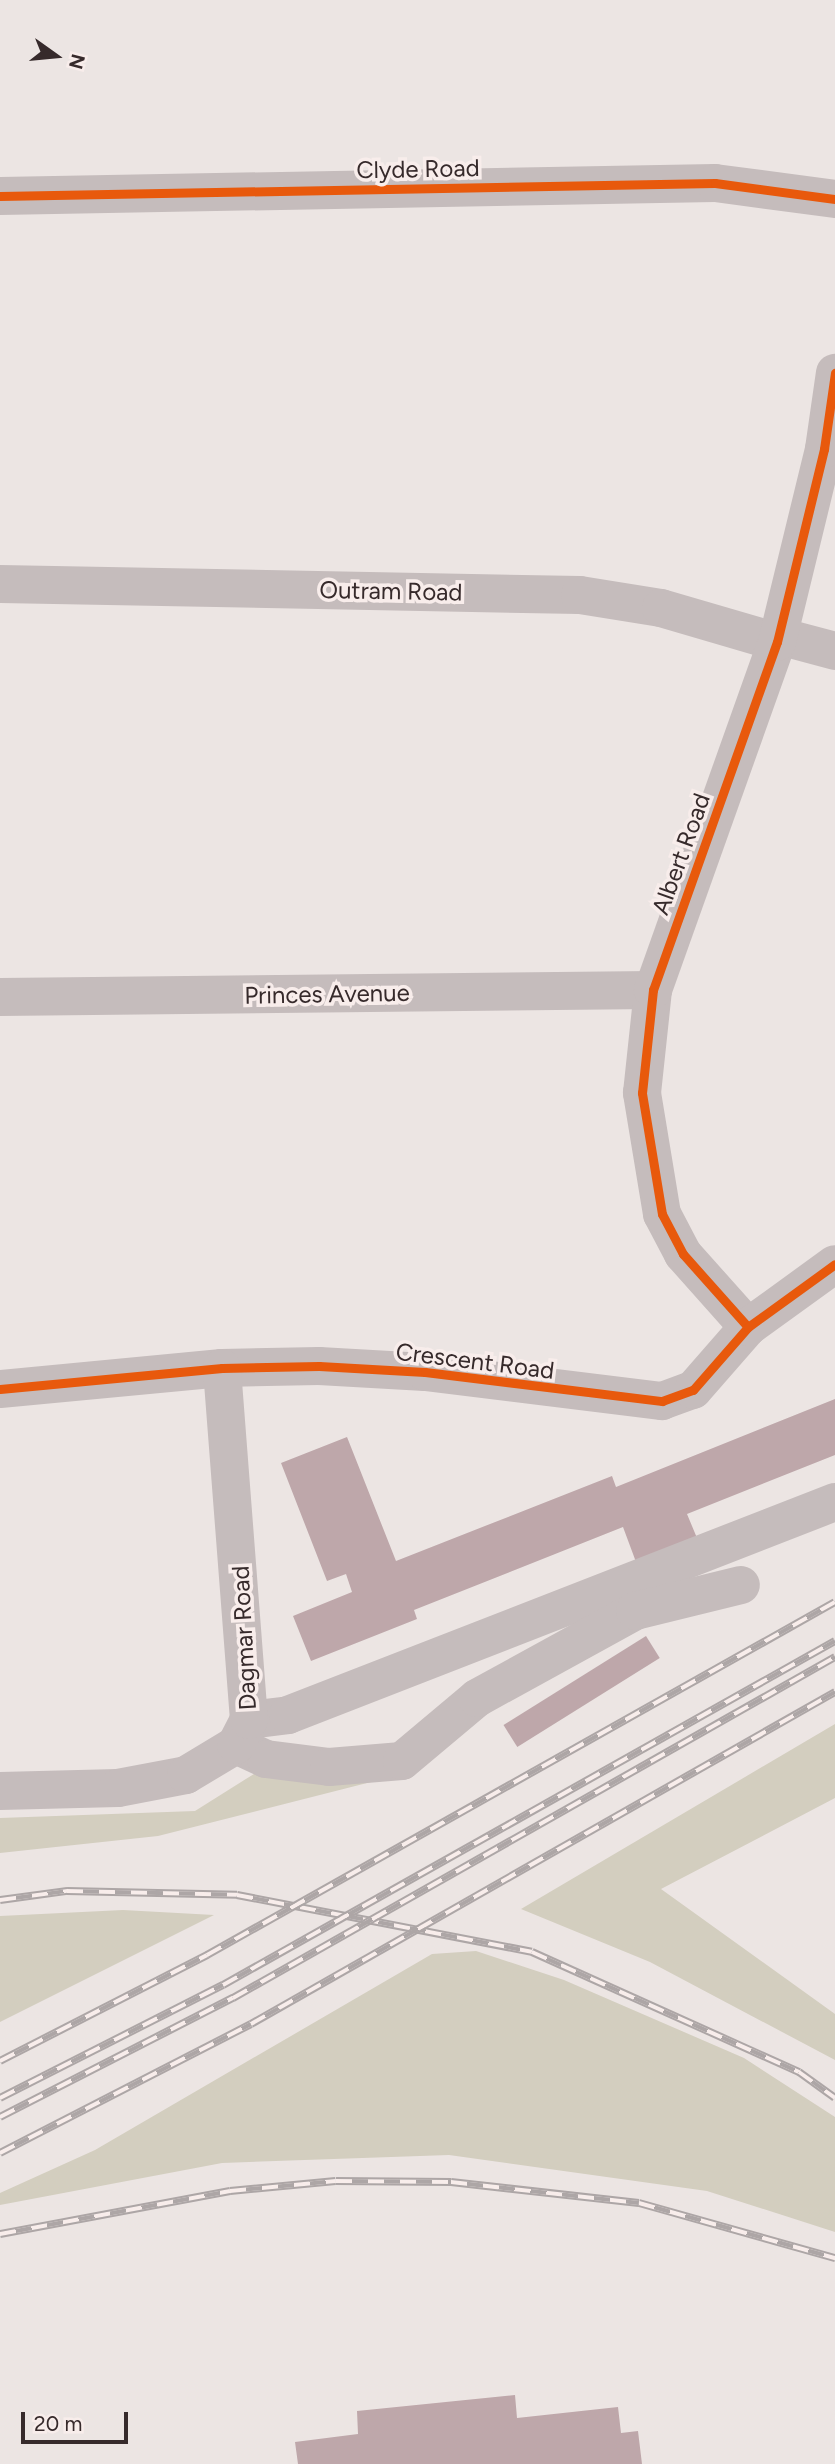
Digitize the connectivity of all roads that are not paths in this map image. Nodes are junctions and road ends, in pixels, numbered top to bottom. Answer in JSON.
{"nodes":[{"id":1,"x":0,"y":196,"type":"edge"},
{"id":2,"x":835,"y":199,"type":"edge"},
{"id":3,"x":835,"y":373,"type":"edge"},
{"id":4,"x":829,"y":449,"type":"edge"},
{"id":5,"x":0,"y":584,"type":"edge"},
{"id":6,"x":778,"y":639,"type":"junction"},
{"id":7,"x":835,"y":651,"type":"edge"},
{"id":8,"x":653,"y":990,"type":"junction"},
{"id":9,"x":0,"y":997,"type":"edge"},
{"id":10,"x":835,"y":1264,"type":"edge"},
{"id":11,"x":748,"y":1327,"type":"junction"},
{"id":12,"x":222,"y":1368,"type":"junction"},
{"id":13,"x":0,"y":1389,"type":"edge"},
{"id":14,"x":835,"y":1502,"type":"edge"},
{"id":15,"x":741,"y":1585,"type":"dead end"},
{"id":16,"x":242,"y":1732,"type":"junction"},
{"id":17,"x":0,"y":1791,"type":"edge"}],
"edges":[{"from":1,"to":2,"type":"street","name":"Clyde Road"},
{"from":3,"to":4,"type":"street","name":"Albert Road"},
{"from":4,"to":6,"type":"street","name":"Albert Road"},
{"from":5,"to":6,"type":"street","name":"Outram Road"},
{"from":6,"to":7,"type":"street","name":"Outram Road"},
{"from":6,"to":8,"type":"street","name":"Albert Road"},
{"from":8,"to":9,"type":"street","name":"Princes Avenue"},
{"from":8,"to":11,"type":"street","name":"Albert Road"},
{"from":10,"to":11,"type":"street","name":"Crescent Road"},
{"from":11,"to":12,"type":"street","name":"Crescent Road"},
{"from":12,"to":13,"type":"street","name":"Crescent Road"},
{"from":12,"to":16,"type":"street","name":"Dagmar Road"},
{"from":14,"to":16,"type":"street"},
{"from":15,"to":16,"type":"street"},
{"from":16,"to":17,"type":"street","name":"Dagmar Road"}]}
